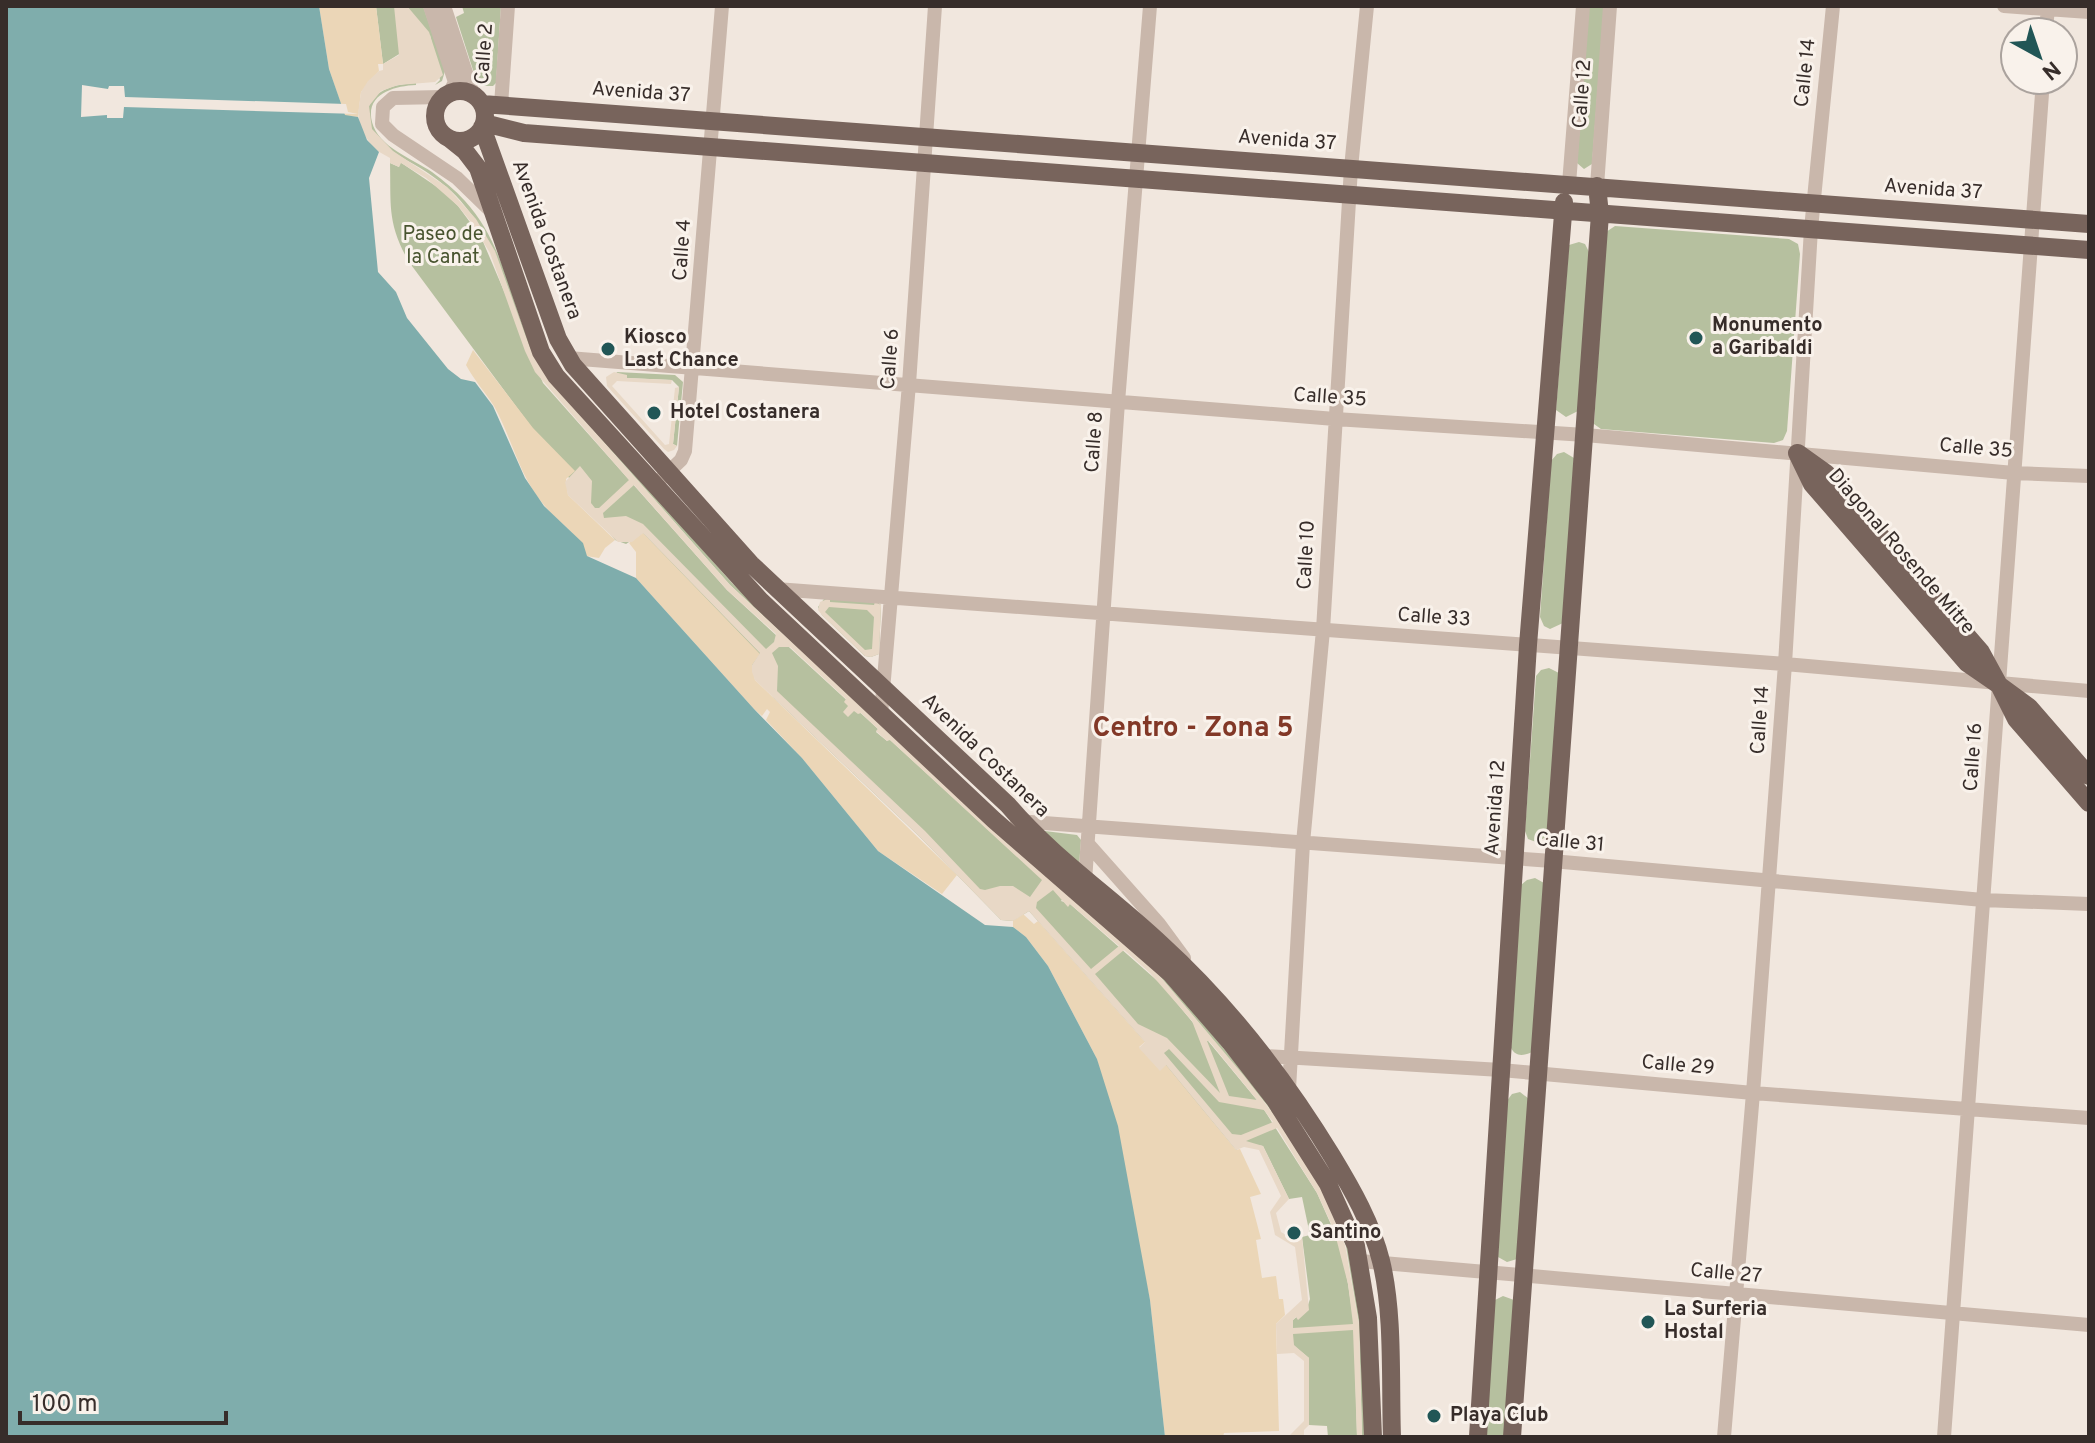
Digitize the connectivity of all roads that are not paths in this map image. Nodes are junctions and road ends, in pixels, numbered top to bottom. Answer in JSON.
{"nodes":[{"id":1,"x":430,"y":6,"type":"edge"},
{"id":2,"x":444,"y":6,"type":"edge"},
{"id":3,"x":508,"y":6,"type":"edge"},
{"id":4,"x":722,"y":6,"type":"edge"},
{"id":5,"x":935,"y":6,"type":"edge"},
{"id":6,"x":1150,"y":6,"type":"edge"},
{"id":7,"x":1367,"y":6,"type":"edge"},
{"id":8,"x":1583,"y":6,"type":"edge"},
{"id":9,"x":1610,"y":6,"type":"edge"},
{"id":10,"x":1833,"y":6,"type":"edge"},
{"id":11,"x":2004,"y":6,"type":"edge"},
{"id":12,"x":2048,"y":8,"type":"edge"},
{"id":13,"x":2089,"y":12,"type":"edge"},
{"id":14,"x":447,"y":94,"type":"junction"},
{"id":15,"x":2042,"y":96,"type":"edge"},
{"id":16,"x":478,"y":99,"type":"junction"},
{"id":17,"x":501,"y":105,"type":"junction"},
{"id":18,"x":713,"y":120,"type":"junction"},
{"id":19,"x":483,"y":125,"type":"junction"},
{"id":20,"x":926,"y":136,"type":"junction"},
{"id":21,"x":450,"y":139,"type":"junction"},
{"id":22,"x":710,"y":147,"type":"junction"},
{"id":23,"x":1138,"y":152,"type":"junction"},
{"id":24,"x":924,"y":163,"type":"junction"},
{"id":25,"x":1351,"y":168,"type":"junction"},
{"id":26,"x":1136,"y":179,"type":"junction"},
{"id":27,"x":1569,"y":184,"type":"junction"},
{"id":28,"x":1597,"y":186,"type":"junction"},
{"id":29,"x":1349,"y":195,"type":"junction"},
{"id":30,"x":1813,"y":202,"type":"junction"},
{"id":31,"x":1562,"y":211,"type":"junction"},
{"id":32,"x":494,"y":213,"type":"junction"},
{"id":33,"x":1600,"y":214,"type":"junction"},
{"id":34,"x":2033,"y":219,"type":"junction"},
{"id":35,"x":2089,"y":224,"type":"edge"},
{"id":36,"x":1811,"y":229,"type":"junction"},
{"id":37,"x":2031,"y":246,"type":"junction"},
{"id":38,"x":2089,"y":250,"type":"edge"},
{"id":39,"x":568,"y":358,"type":"junction"},
{"id":40,"x":694,"y":367,"type":"junction"},
{"id":41,"x":909,"y":384,"type":"junction"},
{"id":42,"x":1118,"y":402,"type":"junction"},
{"id":43,"x":1335,"y":419,"type":"junction"},
{"id":44,"x":1546,"y":432,"type":"junction"},
{"id":45,"x":1585,"y":435,"type":"junction"},
{"id":46,"x":1797,"y":453,"type":"junction"},
{"id":47,"x":2014,"y":473,"type":"junction"},
{"id":48,"x":2089,"y":476,"type":"edge"},
{"id":49,"x":662,"y":479,"type":"junction"},
{"id":50,"x":776,"y":589,"type":"junction"},
{"id":51,"x":892,"y":596,"type":"junction"},
{"id":52,"x":1105,"y":614,"type":"junction"},
{"id":53,"x":1323,"y":630,"type":"junction"},
{"id":54,"x":1528,"y":645,"type":"junction"},
{"id":55,"x":1567,"y":647,"type":"junction"},
{"id":56,"x":1785,"y":664,"type":"junction"},
{"id":57,"x":1999,"y":685,"type":"junction"},
{"id":58,"x":883,"y":689,"type":"junction"},
{"id":59,"x":2089,"y":691,"type":"edge"},
{"id":60,"x":881,"y":714,"type":"junction"},
{"id":61,"x":2089,"y":776,"type":"edge"},
{"id":62,"x":2089,"y":803,"type":"edge"},
{"id":63,"x":1020,"y":820,"type":"junction"},
{"id":64,"x":1001,"y":826,"type":"junction"},
{"id":65,"x":1090,"y":826,"type":"junction"},
{"id":66,"x":1303,"y":843,"type":"junction"},
{"id":67,"x":1088,"y":844,"type":"junction"},
{"id":68,"x":1514,"y":859,"type":"junction"},
{"id":69,"x":1552,"y":861,"type":"junction"},
{"id":70,"x":1769,"y":879,"type":"junction"},
{"id":71,"x":1085,"y":881,"type":"junction"},
{"id":72,"x":1983,"y":900,"type":"junction"},
{"id":73,"x":2089,"y":904,"type":"edge"},
{"id":74,"x":1205,"y":988,"type":"junction"},
{"id":75,"x":1264,"y":1056,"type":"junction"},
{"id":76,"x":1291,"y":1059,"type":"junction"},
{"id":77,"x":1501,"y":1070,"type":"junction"},
{"id":78,"x":1537,"y":1073,"type":"junction"},
{"id":79,"x":1753,"y":1093,"type":"junction"},
{"id":80,"x":1282,"y":1094,"type":"junction"},
{"id":81,"x":1968,"y":1109,"type":"junction"},
{"id":82,"x":2089,"y":1118,"type":"edge"},
{"id":83,"x":1360,"y":1261,"type":"junction"},
{"id":84,"x":1382,"y":1263,"type":"junction"},
{"id":85,"x":1488,"y":1273,"type":"junction"},
{"id":86,"x":1523,"y":1276,"type":"junction"},
{"id":87,"x":1736,"y":1295,"type":"junction"},
{"id":88,"x":1953,"y":1313,"type":"junction"},
{"id":89,"x":2089,"y":1325,"type":"edge"},
{"id":90,"x":1373,"y":1437,"type":"edge"},
{"id":91,"x":1392,"y":1437,"type":"edge"},
{"id":92,"x":1478,"y":1437,"type":"edge"},
{"id":93,"x":1512,"y":1437,"type":"edge"},
{"id":94,"x":1724,"y":1437,"type":"edge"},
{"id":95,"x":1944,"y":1437,"type":"edge"}],
"edges":[{"from":1,"to":14,"type":"street"},
{"from":2,"to":16,"type":"street"},
{"from":3,"to":17,"type":"street","name":"Calle 2"},
{"from":4,"to":18,"type":"street","name":"Calle 4"},
{"from":5,"to":20,"type":"street","name":"Calle 6"},
{"from":6,"to":23,"type":"street","name":"Calle 8"},
{"from":7,"to":25,"type":"street","name":"Calle 10"},
{"from":8,"to":27,"type":"street","name":"Calle 12"},
{"from":9,"to":28,"type":"street","name":"Calle 12"},
{"from":10,"to":30,"type":"street","name":"Calle 14"},
{"from":11,"to":12,"type":"street"},
{"from":12,"to":13,"type":"street"},
{"from":14,"to":16,"type":"main road"},
{"from":14,"to":21,"type":"main road"},
{"from":14,"to":32,"type":"street"},
{"from":15,"to":34,"type":"street","name":"Calle 16"},
{"from":16,"to":17,"type":"main road","name":"Avenida 37"},
{"from":16,"to":19,"type":"main road"},
{"from":17,"to":18,"type":"main road","name":"Avenida 37"},
{"from":18,"to":20,"type":"main road","name":"Avenida 37"},
{"from":18,"to":22,"type":"street","name":"Calle 4"},
{"from":19,"to":21,"type":"main road"},
{"from":19,"to":22,"type":"main road"},
{"from":19,"to":39,"type":"main road","name":"Avenida Costanera"},
{"from":20,"to":23,"type":"main road","name":"Avenida 37"},
{"from":20,"to":24,"type":"street","name":"Calle 6"},
{"from":21,"to":32,"type":"main road","name":"Avenida Costanera"},
{"from":22,"to":24,"type":"main road"},
{"from":22,"to":40,"type":"street","name":"Calle 4"},
{"from":23,"to":25,"type":"main road","name":"Avenida 37"},
{"from":23,"to":26,"type":"street","name":"Calle 8"},
{"from":24,"to":26,"type":"main road"},
{"from":24,"to":41,"type":"street","name":"Calle 6"},
{"from":25,"to":27,"type":"main road","name":"Avenida 37"},
{"from":25,"to":29,"type":"street","name":"Calle 10"},
{"from":26,"to":29,"type":"main road"},
{"from":26,"to":42,"type":"street","name":"Calle 8"},
{"from":27,"to":28,"type":"main road","name":"Avenida 37"},
{"from":27,"to":31,"type":"main road","name":"Avenida 12"},
{"from":28,"to":30,"type":"main road","name":"Avenida 37"},
{"from":28,"to":33,"type":"main road"},
{"from":29,"to":31,"type":"main road"},
{"from":29,"to":43,"type":"street","name":"Calle 10"},
{"from":30,"to":34,"type":"main road","name":"Avenida 37"},
{"from":30,"to":36,"type":"street","name":"Calle 14"},
{"from":31,"to":33,"type":"main road"},
{"from":31,"to":44,"type":"main road","name":"Avenida 12"},
{"from":32,"to":49,"type":"main road","name":"Avenida Costanera"},
{"from":33,"to":36,"type":"main road"},
{"from":33,"to":45,"type":"main road"},
{"from":34,"to":35,"type":"main road","name":"Avenida 37"},
{"from":34,"to":37,"type":"street","name":"Calle 16"},
{"from":36,"to":37,"type":"main road"},
{"from":36,"to":46,"type":"street","name":"Calle 14"},
{"from":37,"to":38,"type":"main road"},
{"from":37,"to":47,"type":"street","name":"Calle 16"},
{"from":39,"to":40,"type":"street","name":"Calle 35"},
{"from":39,"to":49,"type":"main road","name":"Avenida Costanera"},
{"from":40,"to":41,"type":"street","name":"Calle 35"},
{"from":40,"to":49,"type":"street","name":"Calle 4"},
{"from":41,"to":42,"type":"street","name":"Calle 35"},
{"from":41,"to":51,"type":"street","name":"Calle 6"},
{"from":42,"to":43,"type":"street","name":"Calle 35"},
{"from":42,"to":52,"type":"street","name":"Calle 8"},
{"from":43,"to":44,"type":"street","name":"Calle 35"},
{"from":43,"to":53,"type":"street","name":"Calle 10"},
{"from":44,"to":45,"type":"street","name":"Calle 35"},
{"from":44,"to":54,"type":"main road","name":"Avenida 12"},
{"from":45,"to":46,"type":"street","name":"Calle 35"},
{"from":45,"to":55,"type":"main road"},
{"from":46,"to":47,"type":"street","name":"Calle 35"},
{"from":46,"to":56,"type":"street","name":"Calle 14"},
{"from":46,"to":57,"type":"main road","name":"Diagonal Rosende Mitre"},
{"from":47,"to":48,"type":"street","name":"Calle 35"},
{"from":47,"to":57,"type":"street","name":"Calle 16"},
{"from":49,"to":50,"type":"main road","name":"Avenida Costanera"},
{"from":49,"to":60,"type":"main road","name":"Avenida Costanera"},
{"from":50,"to":51,"type":"street","name":"Calle 33"},
{"from":50,"to":58,"type":"main road","name":"Avenida Costanera"},
{"from":51,"to":52,"type":"street","name":"Calle 33"},
{"from":51,"to":58,"type":"street","name":"Calle 6"},
{"from":52,"to":53,"type":"street","name":"Calle 33"},
{"from":52,"to":65,"type":"street","name":"Calle 8"},
{"from":53,"to":54,"type":"street","name":"Calle 33"},
{"from":53,"to":66,"type":"street","name":"Calle 10"},
{"from":54,"to":55,"type":"street","name":"Calle 33"},
{"from":54,"to":68,"type":"main road","name":"Avenida 12"},
{"from":55,"to":56,"type":"street","name":"Calle 33"},
{"from":55,"to":69,"type":"main road"},
{"from":56,"to":57,"type":"street","name":"Calle 33"},
{"from":56,"to":70,"type":"street","name":"Calle 14"},
{"from":57,"to":59,"type":"street","name":"Calle 33"},
{"from":57,"to":61,"type":"main road","name":"Diagonal Rosende Mitre"},
{"from":57,"to":62,"type":"main road","name":"Diagonal Rosende Mitre"},
{"from":57,"to":72,"type":"street","name":"Calle 16"},
{"from":58,"to":60,"type":"street","name":"Calle 6"},
{"from":58,"to":63,"type":"main road","name":"Avenida Costanera"},
{"from":60,"to":64,"type":"main road","name":"Avenida Costanera"},
{"from":63,"to":64,"type":"street","name":"Calle 31"},
{"from":63,"to":65,"type":"street","name":"Calle 31"},
{"from":63,"to":71,"type":"main road","name":"Avenida Costanera"},
{"from":64,"to":80,"type":"main road","name":"Avenida Costanera"},
{"from":65,"to":66,"type":"street","name":"Calle 31"},
{"from":65,"to":67,"type":"street","name":"Calle 8"},
{"from":66,"to":68,"type":"street","name":"Calle 31"},
{"from":66,"to":76,"type":"street","name":"Calle 10"},
{"from":67,"to":71,"type":"street","name":"Calle 8"},
{"from":67,"to":74,"type":"street"},
{"from":68,"to":69,"type":"street","name":"Calle 31"},
{"from":68,"to":77,"type":"main road","name":"Avenida 12"},
{"from":69,"to":70,"type":"street","name":"Calle 31"},
{"from":69,"to":78,"type":"main road"},
{"from":70,"to":72,"type":"street","name":"Calle 31"},
{"from":70,"to":79,"type":"street","name":"Calle 14"},
{"from":71,"to":74,"type":"main road","name":"Avenida Costanera"},
{"from":72,"to":73,"type":"street","name":"Calle 31"},
{"from":72,"to":81,"type":"street","name":"Calle 16"},
{"from":74,"to":75,"type":"main road","name":"Avenida Costanera"},
{"from":75,"to":76,"type":"street","name":"Calle 29"},
{"from":75,"to":80,"type":"main road","name":"Avenida Costanera"},
{"from":76,"to":77,"type":"street","name":"Calle 29"},
{"from":76,"to":80,"type":"street","name":"Calle 10"},
{"from":77,"to":78,"type":"street","name":"Calle 29"},
{"from":77,"to":85,"type":"main road","name":"Avenida 12"},
{"from":78,"to":79,"type":"street","name":"Calle 29"},
{"from":78,"to":86,"type":"main road"},
{"from":79,"to":81,"type":"street","name":"Calle 29"},
{"from":79,"to":87,"type":"street","name":"Calle 14"},
{"from":80,"to":83,"type":"main road","name":"Avenida Costanera"},
{"from":80,"to":84,"type":"main road","name":"Avenida Costanera"},
{"from":81,"to":82,"type":"street","name":"Calle 29"},
{"from":81,"to":88,"type":"street","name":"Calle 16"},
{"from":83,"to":84,"type":"street","name":"Calle 27"},
{"from":83,"to":90,"type":"main road","name":"Avenida Costanera"},
{"from":84,"to":85,"type":"street","name":"Calle 27"},
{"from":84,"to":91,"type":"main road","name":"Avenida Costanera"},
{"from":85,"to":86,"type":"street","name":"Calle 27"},
{"from":85,"to":92,"type":"main road","name":"Avenida 12"},
{"from":86,"to":87,"type":"street","name":"Calle 27"},
{"from":86,"to":93,"type":"main road"},
{"from":87,"to":88,"type":"street","name":"Calle 27"},
{"from":87,"to":94,"type":"street","name":"Calle 14"},
{"from":88,"to":89,"type":"street","name":"Calle 27"},
{"from":88,"to":95,"type":"street","name":"Calle 16"}]}
